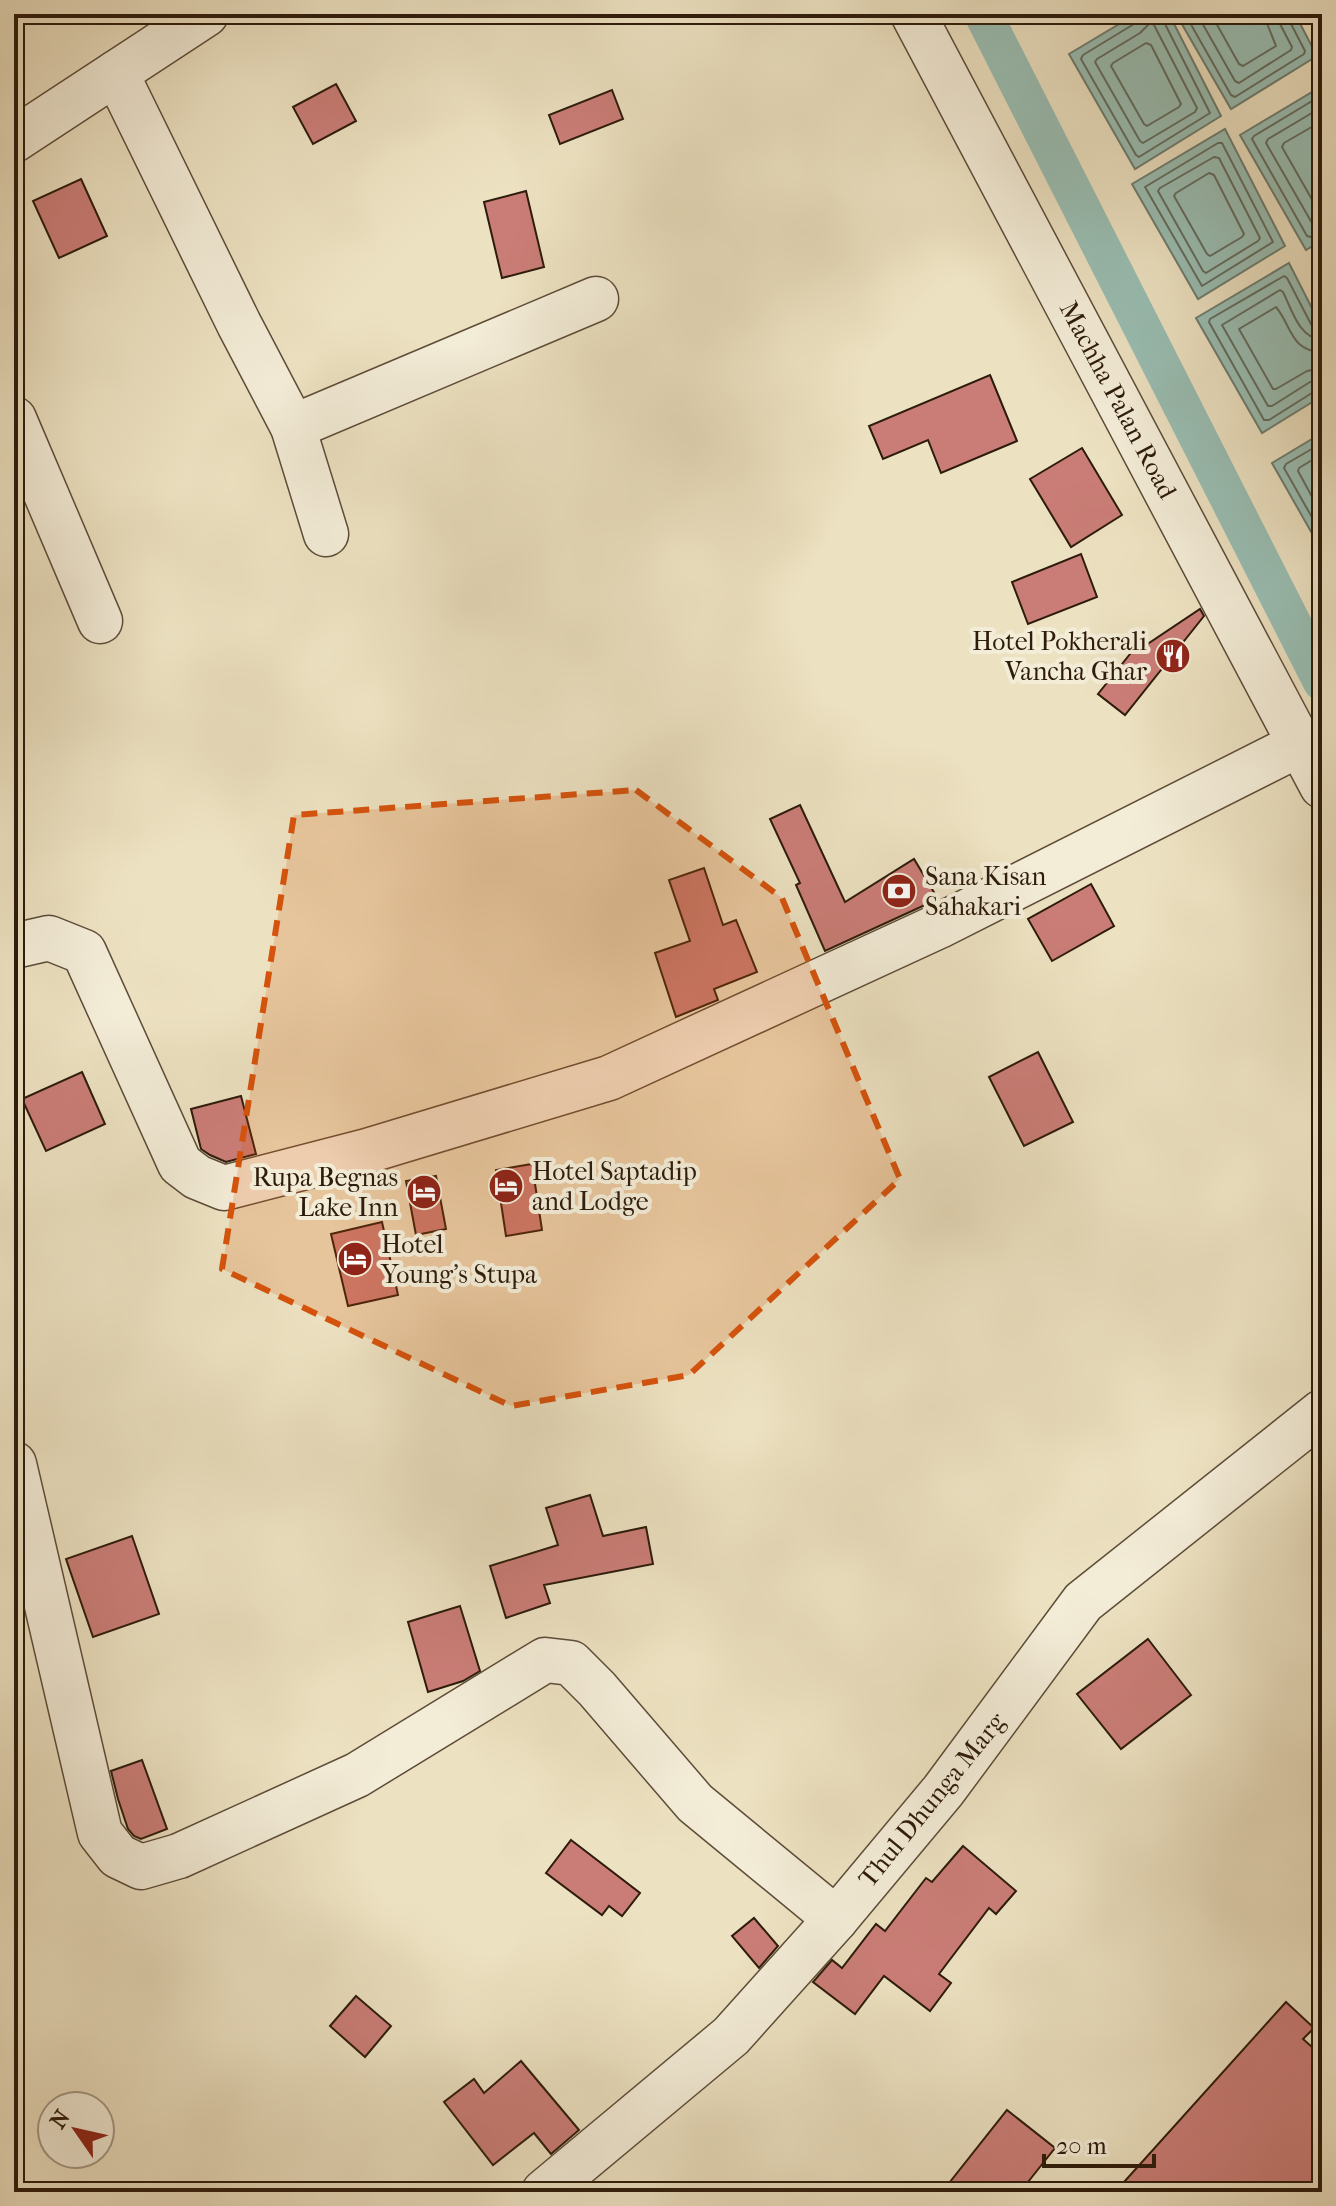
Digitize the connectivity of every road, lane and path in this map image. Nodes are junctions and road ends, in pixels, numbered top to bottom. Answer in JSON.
{"nodes":[{"id":1,"x":206,"y":14,"type":"edge"},
{"id":2,"x":913,"y":14,"type":"edge"},
{"id":3,"x":116,"y":73,"type":"junction"},
{"id":4,"x":14,"y":140,"type":"edge"},
{"id":5,"x":596,"y":299,"type":"dead end"},
{"id":6,"x":14,"y":419,"type":"edge"},
{"id":7,"x":293,"y":427,"type":"junction"},
{"id":8,"x":326,"y":534,"type":"dead end"},
{"id":9,"x":100,"y":621,"type":"dead end"},
{"id":10,"x":1300,"y":744,"type":"junction"},
{"id":11,"x":1322,"y":786,"type":"edge"},
{"id":12,"x":14,"y":946,"type":"edge"},
{"id":13,"x":1322,"y":1412,"type":"edge"},
{"id":14,"x":14,"y":1464,"type":"edge"},
{"id":15,"x":836,"y":1919,"type":"junction"},
{"id":16,"x":544,"y":2192,"type":"edge"}],
"edges":[{"from":1,"to":3,"type":"street"},
{"from":2,"to":10,"type":"street","name":"Machha Palan Road"},
{"from":3,"to":4,"type":"street"},
{"from":3,"to":7,"type":"street"},
{"from":5,"to":7,"type":"street"},
{"from":6,"to":9,"type":"street"},
{"from":7,"to":8,"type":"street"},
{"from":10,"to":11,"type":"street","name":"Machha Palan Road"},
{"from":10,"to":12,"type":"street"},
{"from":13,"to":15,"type":"street","name":"Thul Dhunga Marg"},
{"from":14,"to":15,"type":"street"},
{"from":15,"to":16,"type":"street","name":"Thul Dhunga Marg"}]}
